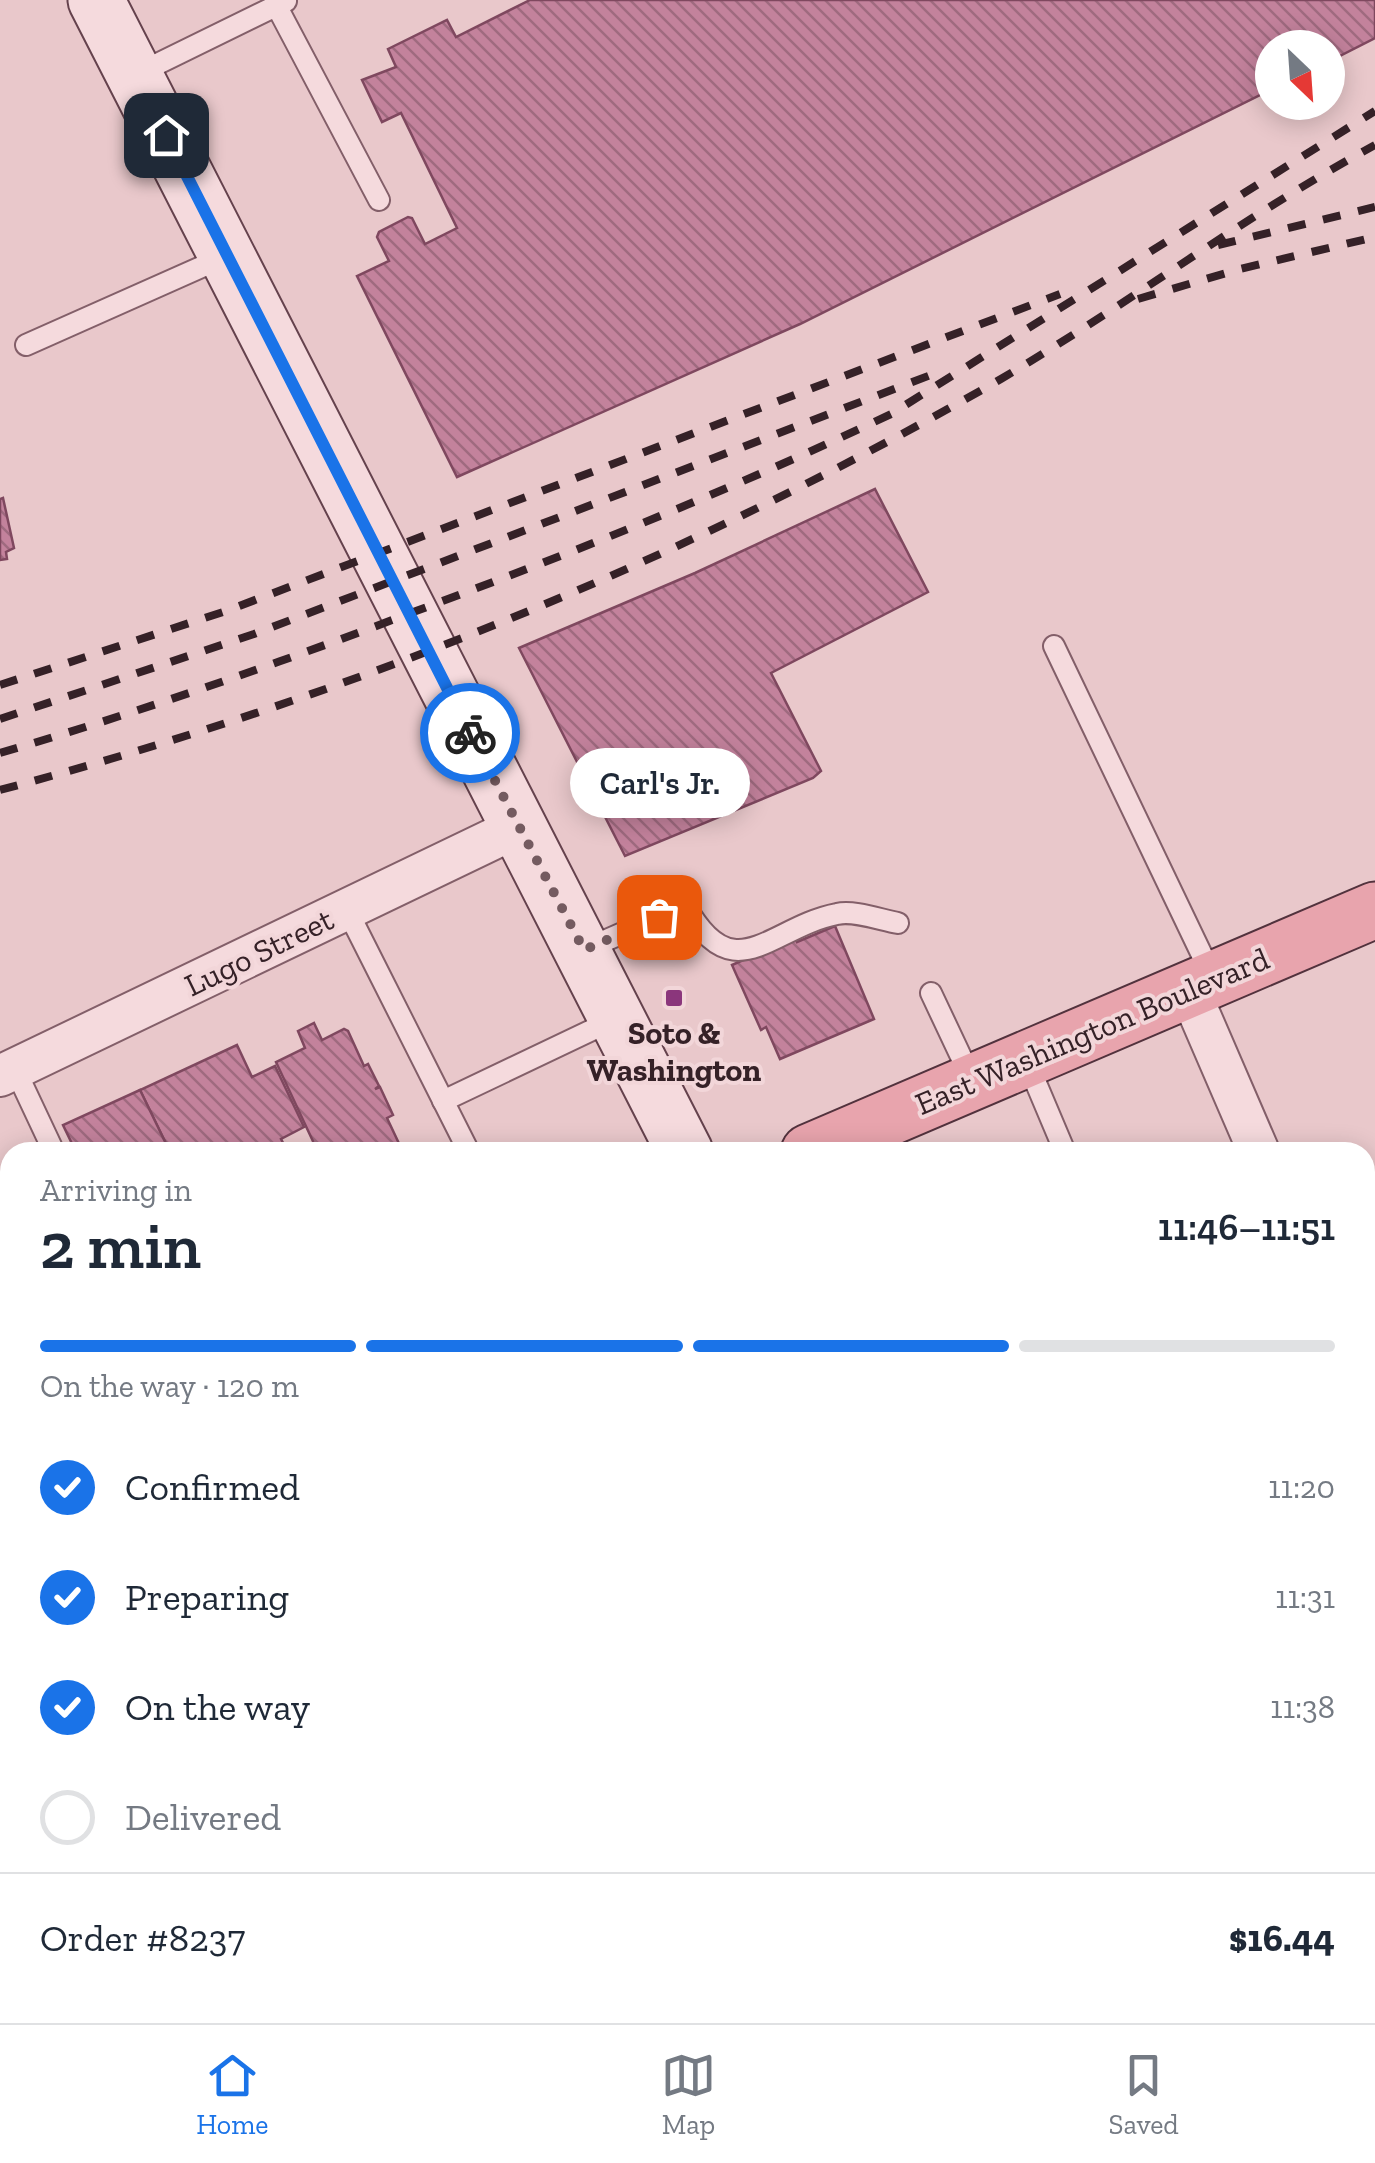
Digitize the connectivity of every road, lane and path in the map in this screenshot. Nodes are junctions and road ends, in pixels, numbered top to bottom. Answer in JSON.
{"nodes":[{"id":1,"x":96,"y":0,"type":"edge"},
{"id":2,"x":281,"y":3,"type":"edge"},
{"id":3,"x":135,"y":75,"type":"junction"},
{"id":4,"x":379,"y":200,"type":"dead end"},
{"id":5,"x":228,"y":256,"type":"junction"},
{"id":6,"x":26,"y":346,"type":"dead end"},
{"id":7,"x":1054,"y":646,"type":"dead end"},
{"id":8,"x":518,"y":828,"type":"junction"},
{"id":9,"x":685,"y":906,"type":"dead end"},
{"id":10,"x":347,"y":910,"type":"junction"},
{"id":11,"x":1375,"y":910,"type":"edge"},
{"id":12,"x":659,"y":917,"type":"dead end"},
{"id":13,"x":898,"y":923,"type":"dead end"},
{"id":14,"x":584,"y":950,"type":"junction"},
{"id":15,"x":1202,"y":985,"type":"junction"},
{"id":16,"x":931,"y":993,"type":"dead end"},
{"id":17,"x":618,"y":1018,"type":"junction"},
{"id":18,"x":1026,"y":1060,"type":"junction"},
{"id":19,"x":8,"y":1072,"type":"edge"},
{"id":20,"x":973,"y":1082,"type":"junction"},
{"id":21,"x":443,"y":1101,"type":"junction"},
{"id":22,"x":48,"y":1142,"type":"edge"},
{"id":23,"x":464,"y":1142,"type":"edge"},
{"id":24,"x":680,"y":1142,"type":"edge"},
{"id":25,"x":847,"y":1142,"type":"edge"},
{"id":26,"x":1061,"y":1142,"type":"edge"},
{"id":27,"x":1255,"y":1142,"type":"edge"}],
"edges":[{"from":1,"to":3,"type":"main road"},
{"from":2,"to":3,"type":"lane"},
{"from":2,"to":4,"type":"lane"},
{"from":3,"to":5,"type":"main road"},
{"from":5,"to":6,"type":"lane"},
{"from":5,"to":8,"type":"main road"},
{"from":7,"to":15,"type":"lane"},
{"from":8,"to":10,"type":"street","name":"Lugo Street"},
{"from":8,"to":14,"type":"main road"},
{"from":9,"to":13,"type":"lane"},
{"from":10,"to":19,"type":"street","name":"Lugo Street"},
{"from":10,"to":21,"type":"lane"},
{"from":11,"to":15,"type":"main road","name":"East Washington Boulevard"},
{"from":12,"to":14,"type":"lane"},
{"from":14,"to":17,"type":"main road"},
{"from":15,"to":18,"type":"main road","name":"East Washington Boulevard"},
{"from":15,"to":27,"type":"street"},
{"from":16,"to":20,"type":"lane"},
{"from":17,"to":21,"type":"lane"},
{"from":17,"to":24,"type":"main road"},
{"from":18,"to":20,"type":"main road","name":"East Washington Boulevard"},
{"from":18,"to":26,"type":"lane"},
{"from":19,"to":22,"type":"lane"},
{"from":20,"to":25,"type":"main road","name":"East Washington Boulevard"},
{"from":21,"to":23,"type":"lane"}]}
